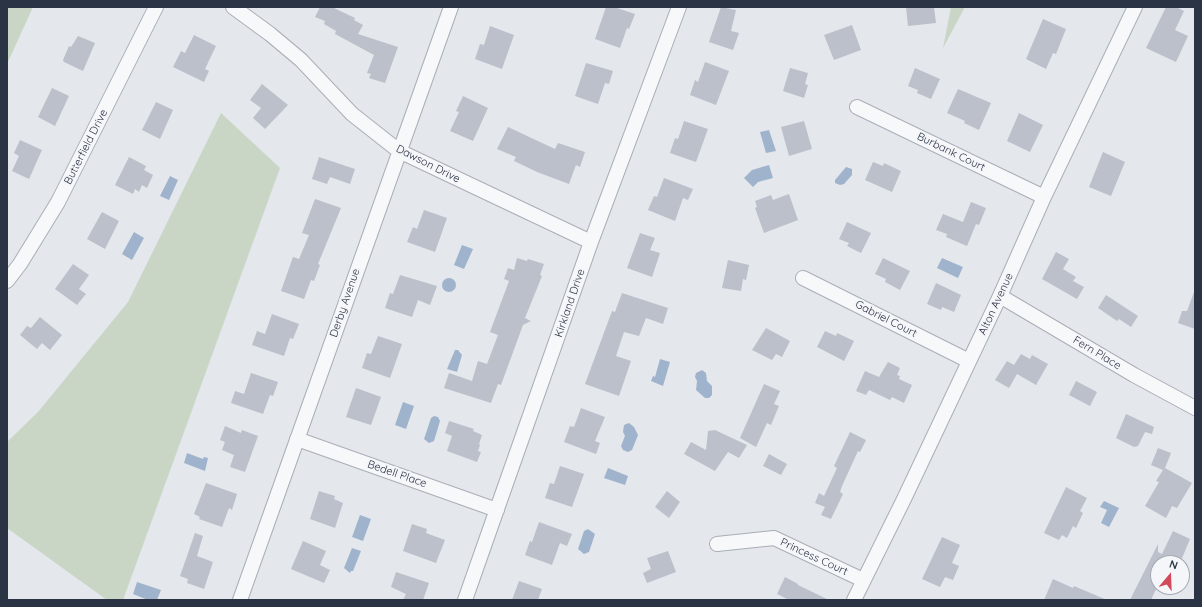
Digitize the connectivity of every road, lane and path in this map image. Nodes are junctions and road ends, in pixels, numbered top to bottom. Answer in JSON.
{"nodes":[{"id":1,"x":156,"y":7,"type":"edge"},
{"id":2,"x":233,"y":7,"type":"edge"},
{"id":3,"x":451,"y":7,"type":"edge"},
{"id":4,"x":678,"y":7,"type":"edge"},
{"id":5,"x":1135,"y":7,"type":"edge"},
{"id":6,"x":857,"y":107,"type":"dead end"},
{"id":7,"x":399,"y":151,"type":"junction"},
{"id":8,"x":1044,"y":197,"type":"junction"},
{"id":9,"x":591,"y":242,"type":"junction"},
{"id":10,"x":803,"y":278,"type":"dead end"},
{"id":11,"x":7,"y":281,"type":"edge"},
{"id":12,"x":1000,"y":296,"type":"junction"},
{"id":13,"x":969,"y":361,"type":"junction"},
{"id":14,"x":1195,"y":408,"type":"edge"},
{"id":15,"x":297,"y":439,"type":"junction"},
{"id":16,"x":497,"y":510,"type":"junction"},
{"id":17,"x":717,"y":544,"type":"dead end"},
{"id":18,"x":863,"y":580,"type":"junction"},
{"id":19,"x":240,"y":600,"type":"edge"},
{"id":20,"x":466,"y":600,"type":"edge"},
{"id":21,"x":854,"y":600,"type":"edge"}],
"edges":[{"from":1,"to":11,"type":"street","name":"Butterfield Drive"},
{"from":2,"to":7,"type":"street","name":"Dawson Drive"},
{"from":3,"to":7,"type":"street","name":"Derby Avenue"},
{"from":4,"to":9,"type":"street","name":"Kirkland Drive"},
{"from":5,"to":8,"type":"street","name":"Alton Avenue"},
{"from":6,"to":8,"type":"street","name":"Burbank Court"},
{"from":7,"to":9,"type":"street","name":"Dawson Drive"},
{"from":7,"to":15,"type":"street","name":"Derby Avenue"},
{"from":8,"to":12,"type":"street","name":"Alton Avenue"},
{"from":9,"to":16,"type":"street","name":"Kirkland Drive"},
{"from":10,"to":13,"type":"street","name":"Gabriel Court"},
{"from":12,"to":13,"type":"street","name":"Alton Avenue"},
{"from":12,"to":14,"type":"street","name":"Fern Place"},
{"from":13,"to":18,"type":"street","name":"Alton Avenue"},
{"from":15,"to":16,"type":"street","name":"Bedell Place"},
{"from":15,"to":19,"type":"street","name":"Derby Avenue"},
{"from":16,"to":20,"type":"street","name":"Kirkland Drive"},
{"from":17,"to":18,"type":"street","name":"Princess Court"},
{"from":18,"to":21,"type":"street","name":"Alton Avenue"}]}
